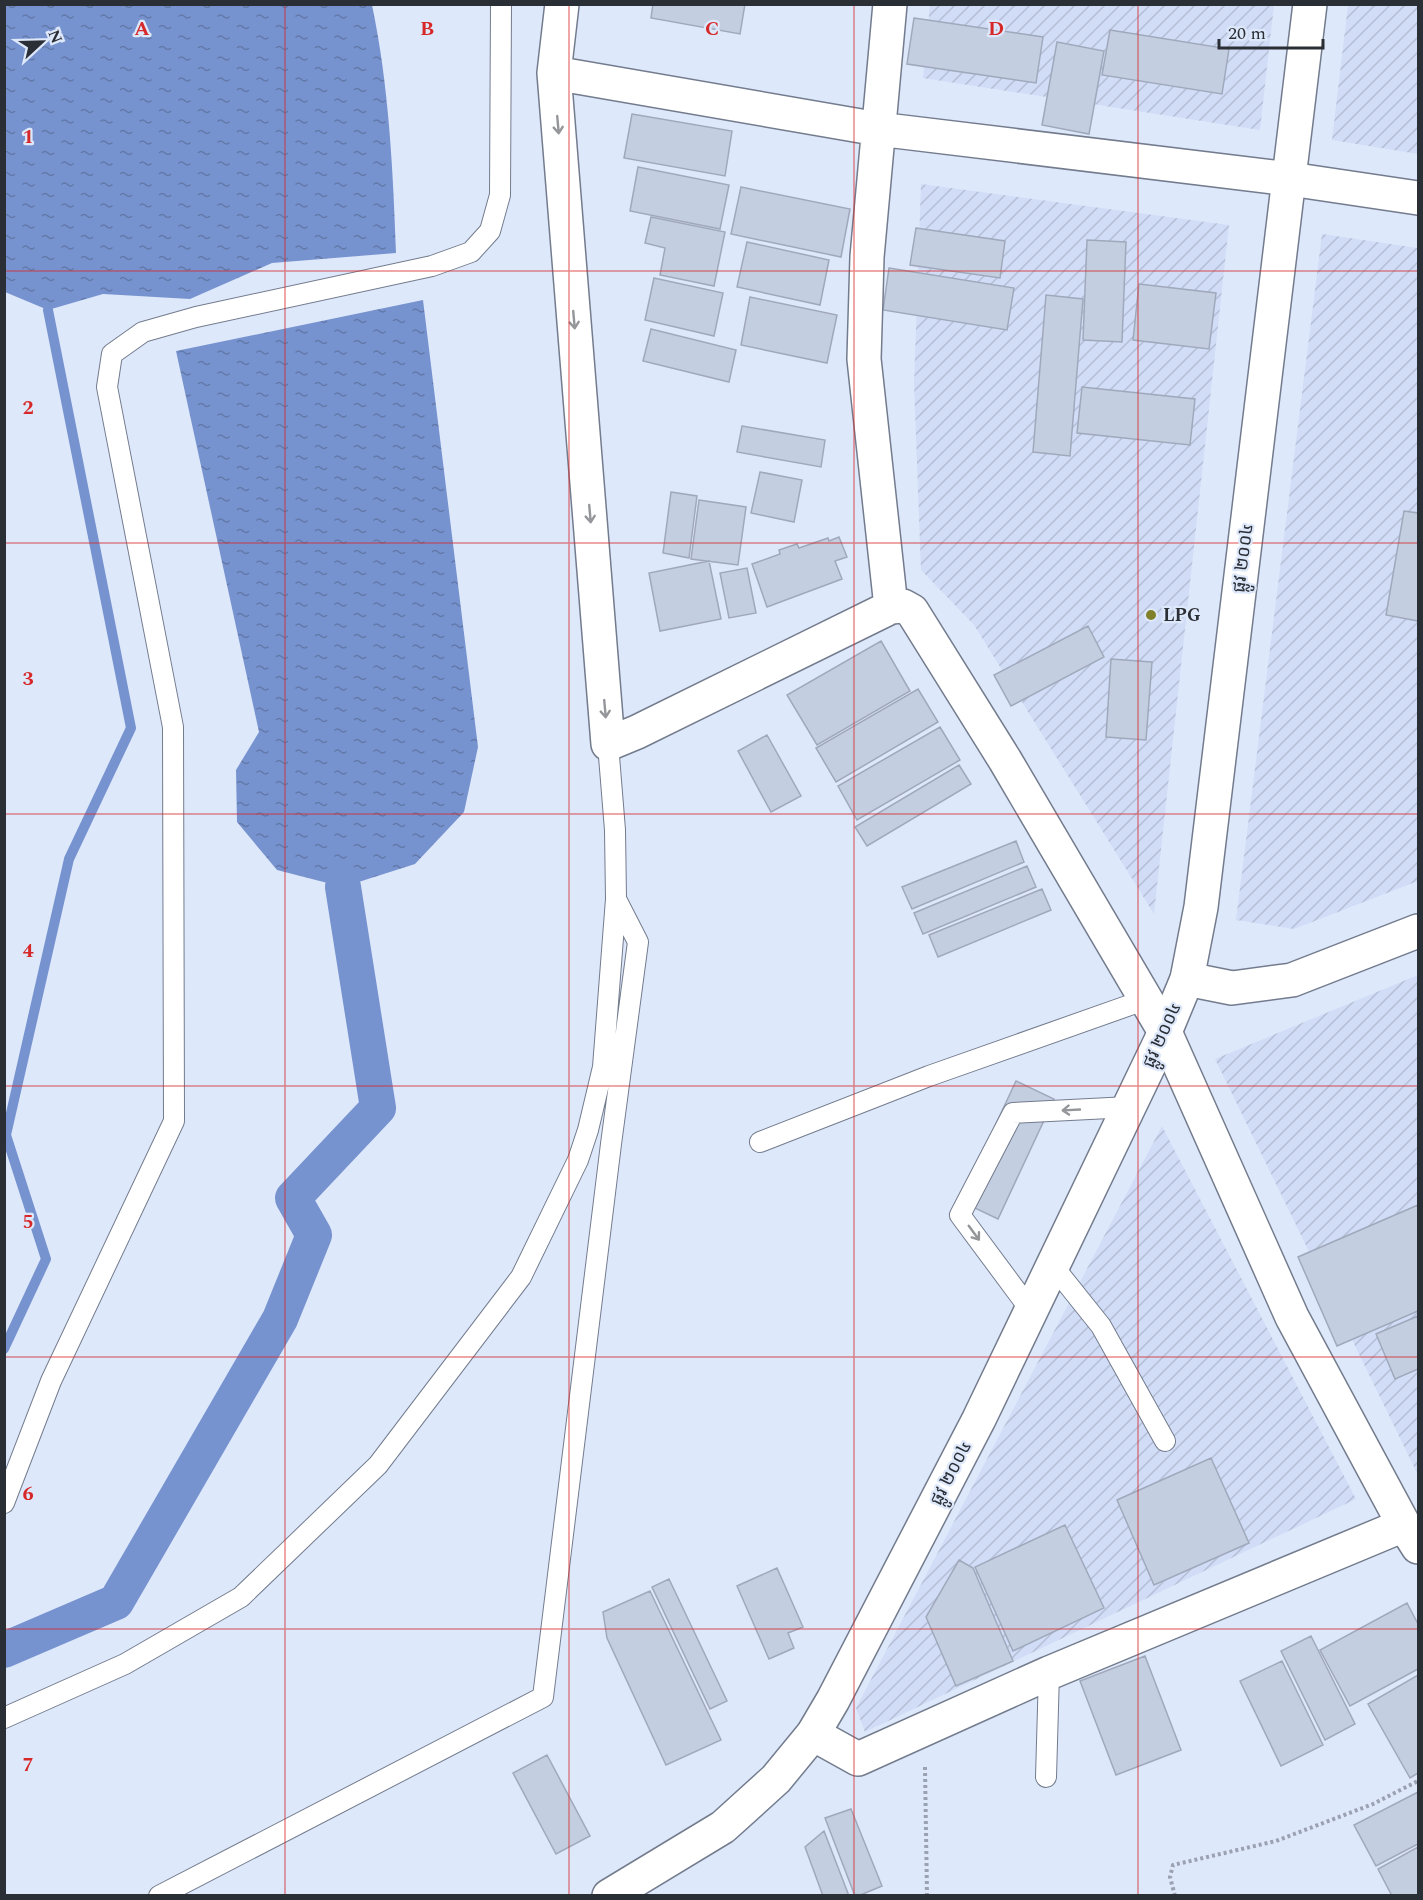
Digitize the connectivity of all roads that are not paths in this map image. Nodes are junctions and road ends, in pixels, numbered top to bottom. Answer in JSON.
{"nodes":[{"id":1,"x":501,"y":4,"type":"edge"},
{"id":2,"x":562,"y":4,"type":"edge"},
{"id":3,"x":890,"y":4,"type":"edge"},
{"id":4,"x":1310,"y":4,"type":"edge"},
{"id":5,"x":554,"y":73,"type":"junction"},
{"id":6,"x":878,"y":129,"type":"junction"},
{"id":7,"x":1290,"y":179,"type":"junction"},
{"id":8,"x":1419,"y":198,"type":"edge"},
{"id":9,"x":891,"y":607,"type":"junction"},
{"id":10,"x":608,"y":744,"type":"junction"},
{"id":11,"x":616,"y":899,"type":"junction"},
{"id":12,"x":1419,"y":931,"type":"edge"},
{"id":13,"x":1187,"y":979,"type":"junction"},
{"id":14,"x":1147,"y":999,"type":"junction"},
{"id":15,"x":1165,"y":1032,"type":"junction"},
{"id":16,"x":1129,"y":1107,"type":"junction"},
{"id":17,"x":588,"y":1130,"type":"junction"},
{"id":18,"x":760,"y":1142,"type":"dead end"},
{"id":19,"x":611,"y":1144,"type":"junction"},
{"id":20,"x":1053,"y":1266,"type":"junction"},
{"id":21,"x":1032,"y":1312,"type":"junction"},
{"id":22,"x":1165,"y":1441,"type":"dead end"},
{"id":23,"x":4,"y":1503,"type":"edge"},
{"id":24,"x":1411,"y":1536,"type":"edge"},
{"id":25,"x":1049,"y":1673,"type":"junction"},
{"id":26,"x":4,"y":1718,"type":"edge"},
{"id":27,"x":813,"y":1734,"type":"junction"},
{"id":28,"x":1047,"y":1777,"type":"dead end"},
{"id":29,"x":617,"y":1894,"type":"edge"},
{"id":30,"x":159,"y":1896,"type":"edge"}],
"edges":[{"from":1,"to":23,"type":"lane"},
{"from":2,"to":5,"type":"street"},
{"from":3,"to":6,"type":"street"},
{"from":4,"to":7,"type":"street","name":"ផ្លូវ ២០០៤"},
{"from":5,"to":6,"type":"street"},
{"from":5,"to":10,"type":"street","one_way":true},
{"from":6,"to":7,"type":"street"},
{"from":6,"to":9,"type":"street"},
{"from":7,"to":8,"type":"street"},
{"from":7,"to":13,"type":"street","name":"ផ្លូវ ២០០៤"},
{"from":9,"to":10,"type":"street"},
{"from":9,"to":14,"type":"street"},
{"from":10,"to":11,"type":"lane"},
{"from":11,"to":17,"type":"lane"},
{"from":11,"to":19,"type":"lane"},
{"from":12,"to":13,"type":"street"},
{"from":13,"to":15,"type":"street","name":"ផ្លូវ ២០០៤"},
{"from":14,"to":15,"type":"street"},
{"from":14,"to":18,"type":"lane"},
{"from":15,"to":16,"type":"street","name":"ផ្លូវ ២០០៤"},
{"from":15,"to":24,"type":"street"},
{"from":16,"to":20,"type":"street","name":"ផ្លូវ ២០០៤"},
{"from":16,"to":21,"type":"lane","one_way":true},
{"from":17,"to":19,"type":"lane"},
{"from":17,"to":26,"type":"lane"},
{"from":19,"to":30,"type":"lane"},
{"from":20,"to":21,"type":"street","name":"ផ្លូវ ២០០៤"},
{"from":20,"to":22,"type":"lane"},
{"from":21,"to":27,"type":"street","name":"ផ្លូវ ២០០៤"},
{"from":24,"to":25,"type":"street"},
{"from":25,"to":27,"type":"street"},
{"from":25,"to":28,"type":"lane"},
{"from":27,"to":29,"type":"street","name":"ផ្លូវ ២០០៤"}]}
